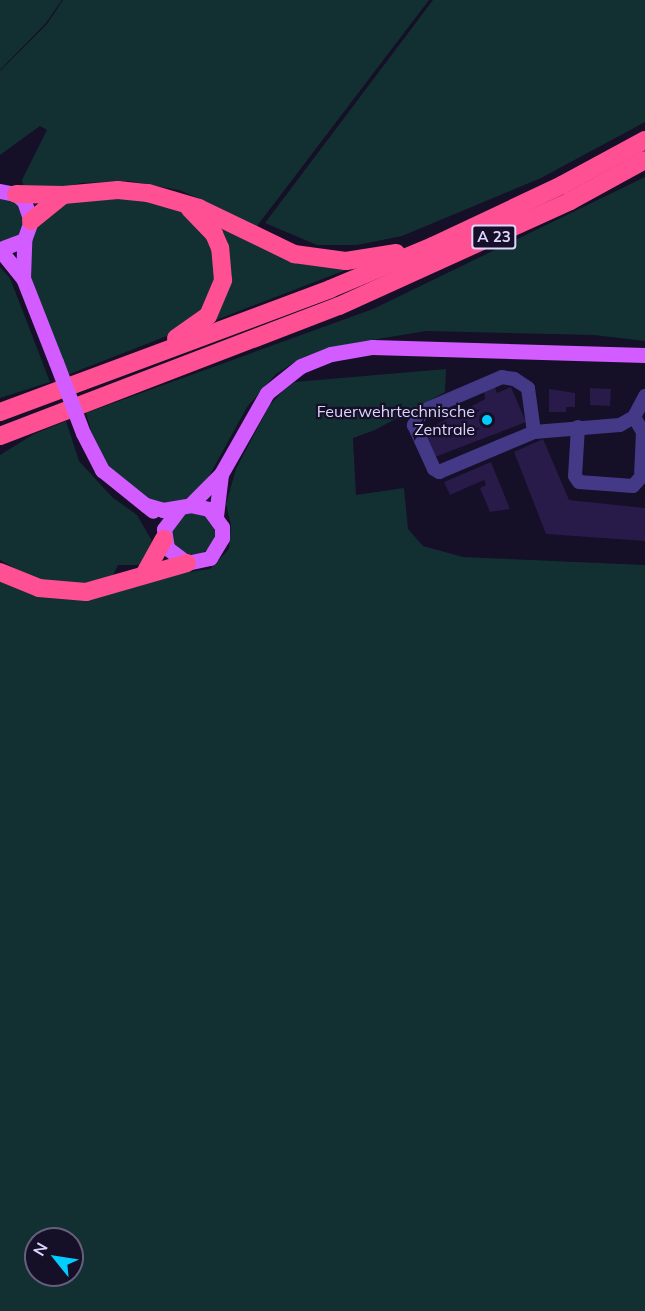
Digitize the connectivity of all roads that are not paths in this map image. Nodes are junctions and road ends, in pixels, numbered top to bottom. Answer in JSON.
{"nodes":[{"id":1,"x":645,"y":140,"type":"edge"},
{"id":2,"x":645,"y":160,"type":"edge"},
{"id":3,"x":8,"y":192,"type":"edge"},
{"id":4,"x":63,"y":195,"type":"junction"},
{"id":5,"x":178,"y":202,"type":"junction"},
{"id":6,"x":31,"y":221,"type":"junction"},
{"id":7,"x":24,"y":240,"type":"junction"},
{"id":8,"x":434,"y":246,"type":"junction"},
{"id":9,"x":0,"y":250,"type":"edge"},
{"id":10,"x":23,"y":278,"type":"junction"},
{"id":11,"x":645,"y":355,"type":"edge"},
{"id":12,"x":107,"y":374,"type":"junction"},
{"id":13,"x":645,"y":396,"type":"edge"},
{"id":14,"x":0,"y":412,"type":"edge"},
{"id":15,"x":63,"y":413,"type":"junction"},
{"id":16,"x":634,"y":417,"type":"junction"},
{"id":17,"x":578,"y":427,"type":"junction"},
{"id":18,"x":534,"y":432,"type":"junction"},
{"id":19,"x":0,"y":436,"type":"edge"},
{"id":20,"x":0,"y":447,"type":"edge"},
{"id":21,"x":221,"y":474,"type":"junction"},
{"id":22,"x":146,"y":505,"type":"junction"},
{"id":23,"x":185,"y":507,"type":"junction"},
{"id":24,"x":216,"y":516,"type":"junction"},
{"id":25,"x":164,"y":534,"type":"junction"},
{"id":26,"x":187,"y":563,"type":"junction"},
{"id":27,"x":1,"y":572,"type":"edge"},
{"id":28,"x":145,"y":573,"type":"junction"}],
"edges":[{"from":1,"to":8,"type":"highway","number":"A 23"},
{"from":2,"to":15,"type":"highway","number":"A 23"},
{"from":3,"to":4,"type":"highway"},
{"from":3,"to":6,"type":"main road"},
{"from":4,"to":5,"type":"highway"},
{"from":4,"to":6,"type":"highway"},
{"from":5,"to":8,"type":"highway"},
{"from":5,"to":12,"type":"highway"},
{"from":6,"to":7,"type":"main road"},
{"from":7,"to":9,"type":"main road"},
{"from":7,"to":10,"type":"main road"},
{"from":8,"to":12,"type":"highway","number":"A 23"},
{"from":9,"to":10,"type":"main road"},
{"from":10,"to":22,"type":"main road","bridge":true},
{"from":11,"to":21,"type":"main road"},
{"from":12,"to":14,"type":"highway","number":"A 23"},
{"from":13,"to":16,"type":"lane"},
{"from":15,"to":19,"type":"highway","number":"A 23"},
{"from":15,"to":20,"type":"highway"},
{"from":16,"to":17,"type":"lane"},
{"from":16,"to":17,"type":"lane"},
{"from":17,"to":18,"type":"lane"},
{"from":18,"to":18,"type":"lane"},
{"from":21,"to":23,"type":"main road"},
{"from":21,"to":24,"type":"main road"},
{"from":22,"to":23,"type":"main road"},
{"from":22,"to":25,"type":"main road"},
{"from":23,"to":24,"type":"main road"},
{"from":23,"to":25,"type":"main road"},
{"from":24,"to":26,"type":"main road"},
{"from":25,"to":26,"type":"main road"},
{"from":25,"to":28,"type":"highway"},
{"from":26,"to":28,"type":"highway"},
{"from":27,"to":28,"type":"highway"}]}
